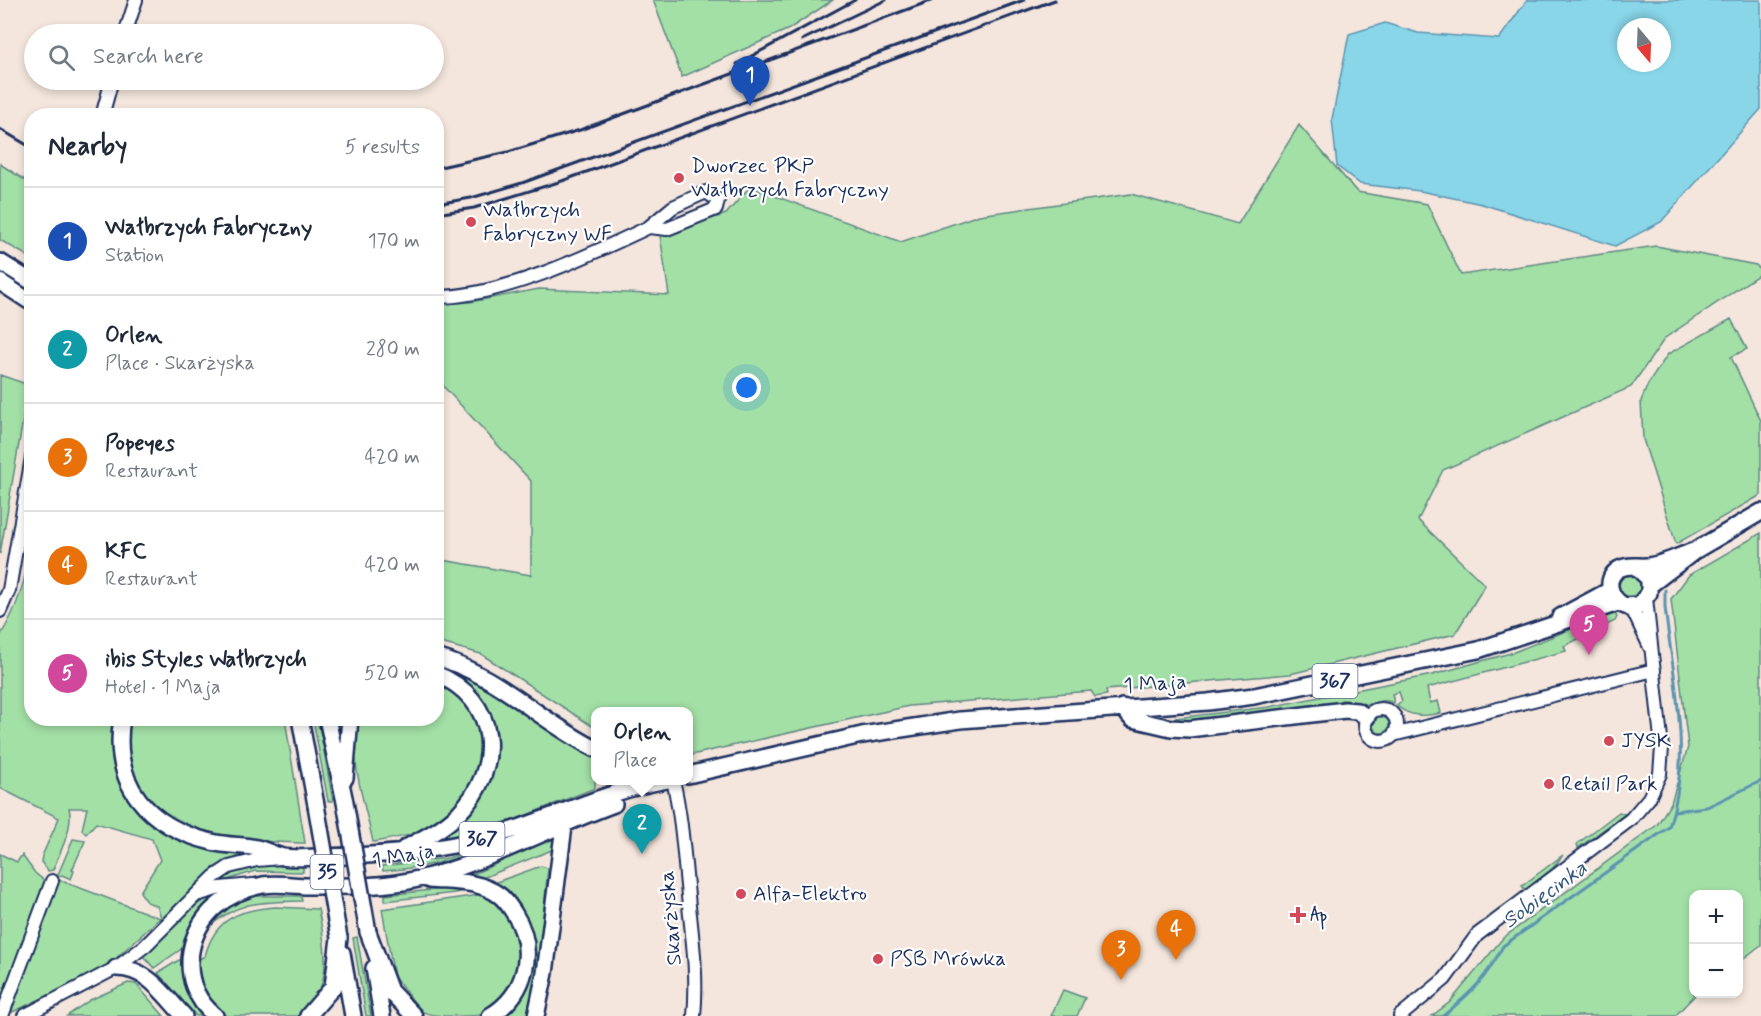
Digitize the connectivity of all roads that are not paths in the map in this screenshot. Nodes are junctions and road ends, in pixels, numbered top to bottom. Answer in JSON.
{"nodes":[{"id":1,"x":136,"y":0,"type":"edge"},
{"id":2,"x":128,"y":24,"type":"edge"},
{"id":3,"x":109,"y":90,"type":"edge"},
{"id":4,"x":104,"y":108,"type":"edge"},
{"id":5,"x":649,"y":227,"type":"junction"},
{"id":6,"x":0,"y":262,"type":"edge"},
{"id":7,"x":24,"y":277,"type":"edge"},
{"id":8,"x":0,"y":282,"type":"edge"},
{"id":9,"x":444,"y":296,"type":"edge"},
{"id":10,"x":24,"y":298,"type":"edge"},
{"id":11,"x":24,"y":503,"type":"edge"},
{"id":12,"x":1761,"y":512,"type":"edge"},
{"id":13,"x":1696,"y":550,"type":"junction"},
{"id":14,"x":1636,"y":567,"type":"junction"},
{"id":15,"x":1648,"y":592,"type":"junction"},
{"id":16,"x":1618,"y":600,"type":"junction"},
{"id":17,"x":0,"y":611,"type":"edge"},
{"id":18,"x":1651,"y":650,"type":"junction"},
{"id":19,"x":444,"y":660,"type":"edge"},
{"id":20,"x":1654,"y":670,"type":"junction"},
{"id":21,"x":444,"y":678,"type":"edge"},
{"id":22,"x":1122,"y":707,"type":"junction"},
{"id":23,"x":1367,"y":717,"type":"junction"},
{"id":24,"x":1395,"y":718,"type":"junction"},
{"id":25,"x":1426,"y":725,"type":"junction"},
{"id":26,"x":122,"y":726,"type":"edge"},
{"id":27,"x":301,"y":726,"type":"edge"},
{"id":28,"x":329,"y":726,"type":"edge"},
{"id":29,"x":350,"y":726,"type":"edge"},
{"id":30,"x":1393,"y":735,"type":"junction"},
{"id":31,"x":591,"y":746,"type":"edge"},
{"id":32,"x":693,"y":774,"type":"edge"},
{"id":33,"x":646,"y":785,"type":"edge"},
{"id":34,"x":658,"y":785,"type":"edge"},
{"id":35,"x":671,"y":785,"type":"edge"},
{"id":36,"x":345,"y":802,"type":"junction"},
{"id":37,"x":564,"y":826,"type":"junction"},
{"id":38,"x":397,"y":853,"type":"junction"},
{"id":39,"x":284,"y":857,"type":"junction"},
{"id":40,"x":52,"y":880,"type":"dead end"},
{"id":41,"x":417,"y":880,"type":"junction"},
{"id":42,"x":264,"y":885,"type":"junction"},
{"id":43,"x":198,"y":894,"type":"junction"},
{"id":44,"x":368,"y":932,"type":"junction"},
{"id":45,"x":339,"y":938,"type":"junction"},
{"id":46,"x":116,"y":968,"type":"junction"},
{"id":47,"x":2,"y":1016,"type":"edge"},
{"id":48,"x":24,"y":1016,"type":"edge"},
{"id":49,"x":184,"y":1016,"type":"edge"},
{"id":50,"x":214,"y":1016,"type":"edge"},
{"id":51,"x":308,"y":1016,"type":"edge"},
{"id":52,"x":353,"y":1016,"type":"edge"},
{"id":53,"x":382,"y":1016,"type":"edge"},
{"id":54,"x":414,"y":1016,"type":"edge"},
{"id":55,"x":490,"y":1016,"type":"edge"},
{"id":56,"x":536,"y":1016,"type":"edge"},
{"id":57,"x":694,"y":1016,"type":"edge"},
{"id":58,"x":1400,"y":1016,"type":"edge"}],
"edges":[{"from":1,"to":2,"type":"street"},
{"from":3,"to":4,"type":"street"},
{"from":5,"to":5,"type":"street"},
{"from":5,"to":9,"type":"street"},
{"from":6,"to":7,"type":"main road"},
{"from":8,"to":10,"type":"main road"},
{"from":11,"to":17,"type":"street"},
{"from":12,"to":13,"type":"main road","number":"367"},
{"from":13,"to":14,"type":"main road","number":"367"},
{"from":13,"to":15,"type":"main road","number":"367"},
{"from":14,"to":15,"type":"main road"},
{"from":14,"to":16,"type":"main road","number":"367"},
{"from":15,"to":16,"type":"main road","number":"367"},
{"from":15,"to":18,"type":"street"},
{"from":16,"to":18,"type":"street"},
{"from":16,"to":22,"type":"main road","name":"1 Maja","number":"367"},
{"from":18,"to":20,"type":"street"},
{"from":19,"to":31,"type":"main road"},
{"from":20,"to":25,"type":"street"},
{"from":20,"to":58,"type":"street"},
{"from":21,"to":38,"type":"main road"},
{"from":22,"to":23,"type":"main road"},
{"from":22,"to":32,"type":"main road","name":"1 Maja","number":"367"},
{"from":23,"to":24,"type":"street"},
{"from":23,"to":30,"type":"street"},
{"from":24,"to":25,"type":"street"},
{"from":24,"to":30,"type":"street"},
{"from":25,"to":30,"type":"street"},
{"from":26,"to":39,"type":"main road"},
{"from":27,"to":45,"type":"main road","number":"35","bridge":true},
{"from":28,"to":36,"type":"main road","number":"35"},
{"from":29,"to":36,"type":"main road"},
{"from":33,"to":38,"type":"main road","name":"1 Maja","number":"367"},
{"from":34,"to":37,"type":"main road","name":"1 Maja","number":"367"},
{"from":35,"to":57,"type":"street","name":"Skarżyska"},
{"from":36,"to":44,"type":"main road","number":"35","bridge":true},
{"from":37,"to":41,"type":"main road","name":"1 Maja","number":"367"},
{"from":37,"to":56,"type":"main road"},
{"from":38,"to":39,"type":"main road","name":"1 Maja","number":"367"},
{"from":39,"to":43,"type":"street","name":"1 Maja"},
{"from":40,"to":47,"type":"street"},
{"from":41,"to":42,"type":"main road","name":"1 Maja","number":"367"},
{"from":41,"to":55,"type":"main road"},
{"from":42,"to":43,"type":"street","name":"1 Maja"},
{"from":42,"to":50,"type":"main road"},
{"from":43,"to":46,"type":"street","name":"1 Maja"},
{"from":44,"to":53,"type":"main road","number":"35"},
{"from":44,"to":54,"type":"main road"},
{"from":45,"to":51,"type":"main road"},
{"from":45,"to":52,"type":"main road","number":"35"},
{"from":46,"to":48,"type":"street","name":"1 Maja"},
{"from":46,"to":49,"type":"main road"}]}
